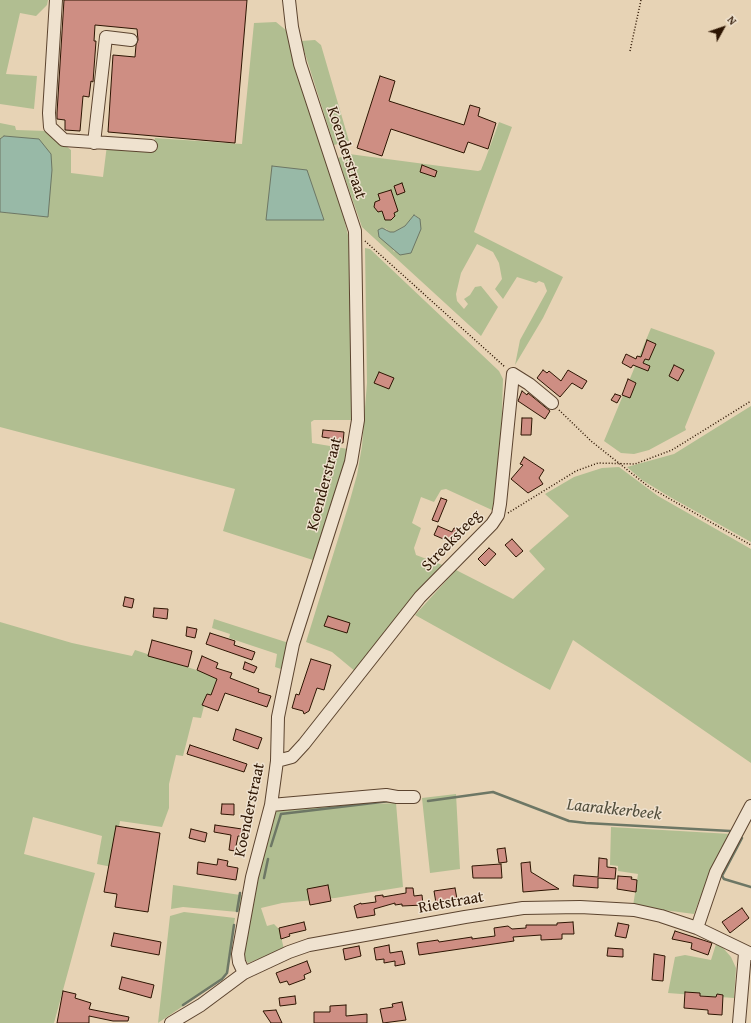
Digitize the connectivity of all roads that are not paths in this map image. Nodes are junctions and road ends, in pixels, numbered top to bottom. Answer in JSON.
{"nodes":[{"id":1,"x":56,"y":0,"type":"edge"},
{"id":2,"x":289,"y":0,"type":"edge"},
{"id":3,"x":131,"y":40,"type":"dead end"},
{"id":4,"x":94,"y":143,"type":"junction"},
{"id":5,"x":151,"y":146,"type":"dead end"},
{"id":6,"x":552,"y":403,"type":"road end"},
{"id":7,"x":277,"y":761,"type":"junction"},
{"id":8,"x":414,"y":797,"type":"dead end"},
{"id":9,"x":271,"y":805,"type":"junction"},
{"id":10,"x":751,"y":806,"type":"edge"},
{"id":11,"x":696,"y":928,"type":"junction"},
{"id":12,"x":748,"y":954,"type":"edge"},
{"id":13,"x":244,"y":973,"type":"junction"},
{"id":14,"x":189,"y":1019,"type":"edge"},
{"id":15,"x":171,"y":1023,"type":"edge"},
{"id":16,"x":739,"y":1023,"type":"edge"}],
"edges":[{"from":1,"to":4,"type":"street"},
{"from":2,"to":7,"type":"street","name":"Koenderstraat"},
{"from":3,"to":4,"type":"street"},
{"from":4,"to":5,"type":"street"},
{"from":6,"to":7,"type":"street","name":"Streeksteeg"},
{"from":7,"to":9,"type":"street","name":"Koenderstraat"},
{"from":8,"to":9,"type":"street"},
{"from":9,"to":13,"type":"street","name":"Koenderstraat"},
{"from":10,"to":11,"type":"street"},
{"from":11,"to":12,"type":"street","name":"Rietstraat"},
{"from":11,"to":13,"type":"street","name":"Rietstraat"},
{"from":12,"to":16,"type":"street"},
{"from":13,"to":14,"type":"street","name":"Rietstraat"},
{"from":14,"to":15,"type":"street","name":"Rietstraat"}]}
